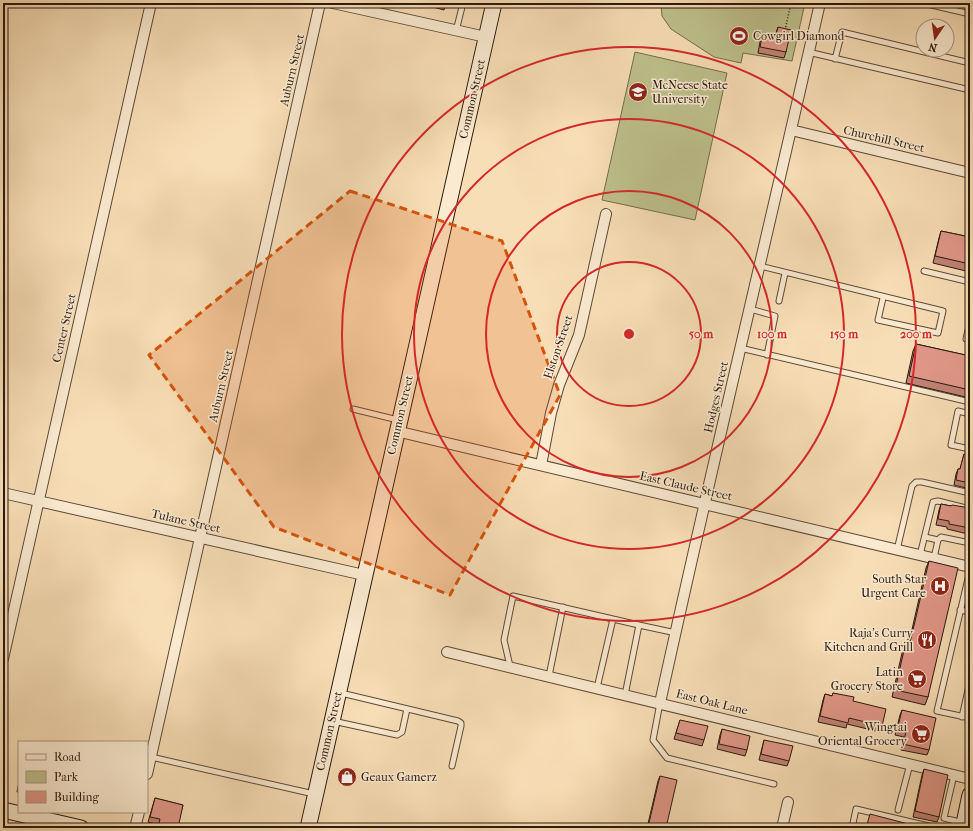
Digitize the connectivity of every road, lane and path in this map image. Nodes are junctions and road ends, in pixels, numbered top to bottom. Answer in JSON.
{"nodes":[{"id":1,"x":151,"y":3,"type":"edge"},
{"id":2,"x":320,"y":3,"type":"edge"},
{"id":3,"x":333,"y":3,"type":"edge"},
{"id":4,"x":463,"y":3,"type":"edge"},
{"id":5,"x":494,"y":3,"type":"edge"},
{"id":6,"x":791,"y":3,"type":"edge"},
{"id":7,"x":820,"y":3,"type":"edge"},
{"id":8,"x":923,"y":3,"type":"edge"},
{"id":9,"x":970,"y":14,"type":"edge"},
{"id":10,"x":456,"y":31,"type":"junction"},
{"id":11,"x":784,"y":34,"type":"edge"},
{"id":12,"x":486,"y":37,"type":"junction"},
{"id":13,"x":808,"y":52,"type":"junction"},
{"id":14,"x":835,"y":59,"type":"junction"},
{"id":15,"x":970,"y":63,"type":"edge"},
{"id":16,"x":970,"y":90,"type":"edge"},
{"id":17,"x":791,"y":130,"type":"junction"},
{"id":18,"x":970,"y":173,"type":"edge"},
{"id":19,"x":606,"y":214,"type":"dead end"},
{"id":20,"x":760,"y":266,"type":"junction"},
{"id":21,"x":924,"y":271,"type":"dead end"},
{"id":22,"x":785,"y":273,"type":"junction"},
{"id":23,"x":970,"y":282,"type":"edge"},
{"id":24,"x":883,"y":298,"type":"junction"},
{"id":25,"x":779,"y":301,"type":"dead end"},
{"id":26,"x":750,"y":309,"type":"junction"},
{"id":27,"x":970,"y":320,"type":"edge"},
{"id":28,"x":966,"y":339,"type":"dead end"},
{"id":29,"x":740,"y":348,"type":"junction"},
{"id":30,"x":767,"y":355,"type":"junction"},
{"id":31,"x":970,"y":402,"type":"edge"},
{"id":32,"x":353,"y":410,"type":"dead end"},
{"id":33,"x":970,"y":414,"type":"edge"},
{"id":34,"x":398,"y":426,"type":"junction"},
{"id":35,"x":970,"y":449,"type":"edge"},
{"id":36,"x":541,"y":465,"type":"junction"},
{"id":37,"x":3,"y":493,"type":"edge"},
{"id":38,"x":970,"y":493,"type":"edge"},
{"id":39,"x":38,"y":501,"type":"junction"},
{"id":40,"x":704,"y":504,"type":"junction"},
{"id":41,"x":970,"y":509,"type":"edge"},
{"id":42,"x":924,"y":537,"type":"junction"},
{"id":43,"x":200,"y":538,"type":"junction"},
{"id":44,"x":938,"y":540,"type":"junction"},
{"id":45,"x":970,"y":543,"type":"edge"},
{"id":46,"x":897,"y":550,"type":"junction"},
{"id":47,"x":920,"y":555,"type":"junction"},
{"id":48,"x":934,"y":558,"type":"junction"},
{"id":49,"x":970,"y":568,"type":"edge"},
{"id":50,"x":364,"y":575,"type":"junction"},
{"id":51,"x":968,"y":586,"type":"edge"},
{"id":52,"x":563,"y":607,"type":"junction"},
{"id":53,"x":960,"y":610,"type":"junction"},
{"id":54,"x":970,"y":612,"type":"edge"},
{"id":55,"x":613,"y":619,"type":"junction"},
{"id":56,"x":639,"y":625,"type":"junction"},
{"id":57,"x":676,"y":633,"type":"junction"},
{"id":58,"x":447,"y":652,"type":"dead end"},
{"id":59,"x":3,"y":659,"type":"edge"},
{"id":60,"x":510,"y":666,"type":"junction"},
{"id":61,"x":549,"y":676,"type":"junction"},
{"id":62,"x":970,"y":681,"type":"edge"},
{"id":63,"x":597,"y":688,"type":"junction"},
{"id":64,"x":338,"y":693,"type":"junction"},
{"id":65,"x":625,"y":695,"type":"junction"},
{"id":66,"x":660,"y":703,"type":"junction"},
{"id":67,"x":407,"y":709,"type":"junction"},
{"id":68,"x":962,"y":717,"type":"junction"},
{"id":69,"x":970,"y":718,"type":"edge"},
{"id":70,"x":332,"y":720,"type":"junction"},
{"id":71,"x":151,"y":757,"type":"junction"},
{"id":72,"x":910,"y":764,"type":"junction"},
{"id":73,"x":452,"y":766,"type":"dead end"},
{"id":74,"x":148,"y":770,"type":"edge"},
{"id":75,"x":954,"y":775,"type":"junction"},
{"id":76,"x":970,"y":778,"type":"edge"},
{"id":77,"x":774,"y":784,"type":"dead end"},
{"id":78,"x":315,"y":794,"type":"junction"},
{"id":79,"x":970,"y":795,"type":"edge"},
{"id":80,"x":788,"y":802,"type":"dead end"},
{"id":81,"x":3,"y":810,"type":"edge"},
{"id":82,"x":898,"y":810,"type":"dead end"},
{"id":83,"x":138,"y":813,"type":"edge"},
{"id":84,"x":963,"y":826,"type":"edge"},
{"id":85,"x":80,"y":828,"type":"edge"},
{"id":86,"x":135,"y":828,"type":"edge"},
{"id":87,"x":308,"y":828,"type":"edge"},
{"id":88,"x":782,"y":828,"type":"edge"},
{"id":89,"x":852,"y":828,"type":"edge"},
{"id":90,"x":934,"y":828,"type":"edge"}],
"edges":[{"from":1,"to":39,"type":"street","name":"Center Street"},
{"from":2,"to":43,"type":"street","name":"Auburn Street"},
{"from":3,"to":10,"type":"street"},
{"from":4,"to":10,"type":"lane"},
{"from":5,"to":12,"type":"street","name":"Common Street"},
{"from":6,"to":11,"type":"path"},
{"from":7,"to":13,"type":"street","name":"Hodges Street"},
{"from":8,"to":9,"type":"lane"},
{"from":10,"to":12,"type":"street"},
{"from":12,"to":34,"type":"street","name":"Common Street"},
{"from":13,"to":14,"type":"lane"},
{"from":13,"to":17,"type":"street","name":"Hodges Street"},
{"from":14,"to":15,"type":"lane"},
{"from":14,"to":16,"type":"lane"},
{"from":17,"to":18,"type":"street","name":"Churchill Street"},
{"from":17,"to":20,"type":"street","name":"Hodges Street"},
{"from":19,"to":36,"type":"street","name":"Elston Street"},
{"from":20,"to":22,"type":"lane"},
{"from":20,"to":26,"type":"street","name":"Hodges Street"},
{"from":21,"to":23,"type":"lane"},
{"from":22,"to":24,"type":"lane"},
{"from":22,"to":25,"type":"lane"},
{"from":24,"to":24,"type":"lane"},
{"from":26,"to":29,"type":"street","name":"Hodges Street"},
{"from":26,"to":30,"type":"lane"},
{"from":27,"to":28,"type":"lane"},
{"from":29,"to":30,"type":"lane"},
{"from":29,"to":40,"type":"street","name":"Hodges Street"},
{"from":30,"to":31,"type":"lane"},
{"from":32,"to":34,"type":"lane"},
{"from":33,"to":35,"type":"lane"},
{"from":34,"to":36,"type":"street","name":"East Claude Street"},
{"from":34,"to":50,"type":"street","name":"Common Street"},
{"from":36,"to":40,"type":"street","name":"East Claude Street"},
{"from":37,"to":39,"type":"street","name":"Tulane Street"},
{"from":38,"to":46,"type":"lane"},
{"from":39,"to":43,"type":"street","name":"Tulane Street"},
{"from":39,"to":59,"type":"street","name":"Center Street"},
{"from":40,"to":46,"type":"street","name":"East Claude Street"},
{"from":40,"to":57,"type":"street","name":"Hodges Street"},
{"from":41,"to":42,"type":"lane"},
{"from":42,"to":44,"type":"lane"},
{"from":42,"to":47,"type":"lane"},
{"from":43,"to":50,"type":"street","name":"Tulane Street"},
{"from":43,"to":71,"type":"street","name":"Auburn Street"},
{"from":44,"to":45,"type":"lane"},
{"from":44,"to":48,"type":"lane"},
{"from":46,"to":47,"type":"street","name":"East Claude Street"},
{"from":47,"to":48,"type":"street","name":"East Claude Street"},
{"from":48,"to":49,"type":"street","name":"East Claude Street"},
{"from":49,"to":51,"type":"lane"},
{"from":50,"to":64,"type":"street","name":"Common Street"},
{"from":51,"to":53,"type":"lane"},
{"from":52,"to":55,"type":"lane"},
{"from":52,"to":60,"type":"lane"},
{"from":52,"to":61,"type":"lane"},
{"from":53,"to":54,"type":"lane"},
{"from":53,"to":68,"type":"lane"},
{"from":55,"to":56,"type":"lane"},
{"from":55,"to":63,"type":"lane"},
{"from":56,"to":57,"type":"lane"},
{"from":56,"to":65,"type":"lane"},
{"from":57,"to":66,"type":"street","name":"Hodges Street"},
{"from":58,"to":60,"type":"street","name":"East Oak Lane"},
{"from":60,"to":61,"type":"street","name":"East Oak Lane"},
{"from":61,"to":63,"type":"street","name":"East Oak Lane"},
{"from":62,"to":68,"type":"lane"},
{"from":63,"to":65,"type":"street","name":"East Oak Lane"},
{"from":64,"to":67,"type":"lane"},
{"from":64,"to":70,"type":"street","name":"Common Street"},
{"from":65,"to":66,"type":"street","name":"East Oak Lane"},
{"from":66,"to":72,"type":"street","name":"East Oak Lane"},
{"from":66,"to":77,"type":"lane"},
{"from":67,"to":70,"type":"lane"},
{"from":67,"to":73,"type":"lane"},
{"from":68,"to":69,"type":"lane"},
{"from":70,"to":78,"type":"street","name":"Common Street"},
{"from":71,"to":74,"type":"street","name":"Auburn Street"},
{"from":71,"to":78,"type":"lane"},
{"from":72,"to":75,"type":"street","name":"East Oak Lane"},
{"from":72,"to":82,"type":"lane"},
{"from":75,"to":76,"type":"street","name":"East Oak Lane"},
{"from":75,"to":84,"type":"lane"},
{"from":78,"to":87,"type":"street","name":"Common Street"},
{"from":79,"to":84,"type":"street"},
{"from":80,"to":88,"type":"street"},
{"from":81,"to":85,"type":"street"},
{"from":83,"to":86,"type":"street"},
{"from":89,"to":90,"type":"lane"}]}
